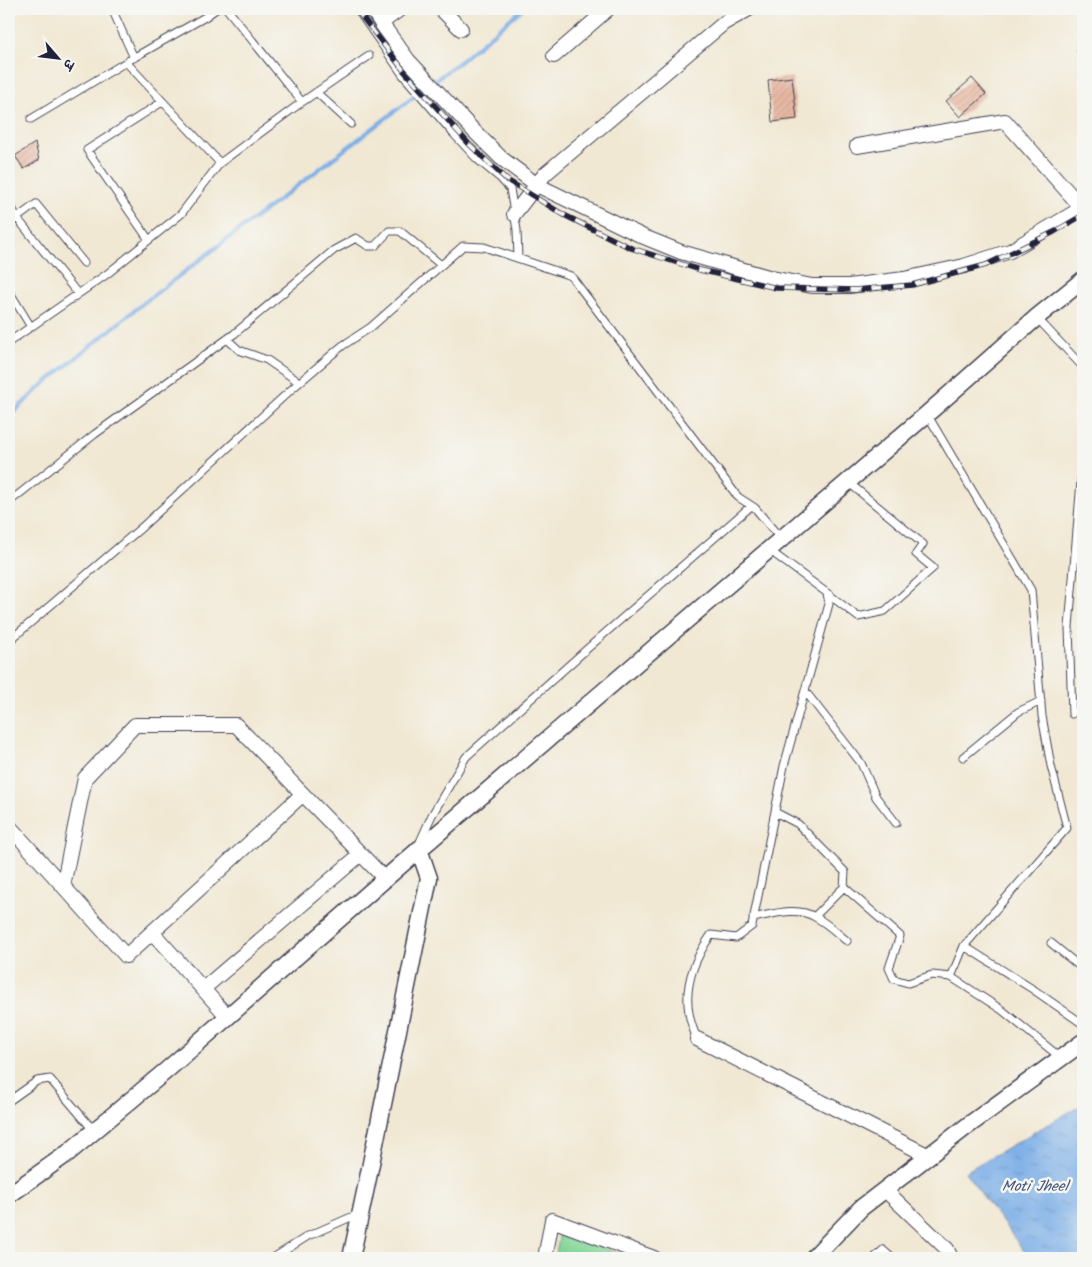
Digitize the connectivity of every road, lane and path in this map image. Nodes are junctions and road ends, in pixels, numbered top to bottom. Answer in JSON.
{"nodes":[{"id":1,"x":112,"y":9,"type":"edge"},
{"id":2,"x":216,"y":9,"type":"edge"},
{"id":3,"x":226,"y":9,"type":"edge"},
{"id":4,"x":357,"y":9,"type":"edge"},
{"id":5,"x":372,"y":9,"type":"edge"},
{"id":6,"x":400,"y":9,"type":"edge"},
{"id":7,"x":441,"y":9,"type":"edge"},
{"id":8,"x":608,"y":9,"type":"edge"},
{"id":9,"x":749,"y":9,"type":"edge"},
{"id":10,"x":381,"y":23,"type":"junction"},
{"id":11,"x":460,"y":28,"type":"dead end"},
{"id":12,"x":1083,"y":50,"type":"edge"},
{"id":13,"x":1083,"y":55,"type":"edge"},
{"id":14,"x":369,"y":56,"type":"dead end"},
{"id":15,"x":554,"y":56,"type":"dead end"},
{"id":16,"x":134,"y":58,"type":"junction"},
{"id":17,"x":126,"y":62,"type":"junction"},
{"id":18,"x":316,"y":92,"type":"junction"},
{"id":19,"x":162,"y":102,"type":"junction"},
{"id":20,"x":302,"y":102,"type":"junction"},
{"id":21,"x":32,"y":119,"type":"dead end"},
{"id":22,"x":351,"y":124,"type":"dead end"},
{"id":23,"x":857,"y":146,"type":"dead end"},
{"id":24,"x":220,"y":163,"type":"junction"},
{"id":25,"x":537,"y":185,"type":"junction"},
{"id":26,"x":9,"y":202,"type":"edge"},
{"id":27,"x":1083,"y":208,"type":"edge"},
{"id":28,"x":514,"y":214,"type":"junction"},
{"id":29,"x":17,"y":218,"type":"junction"},
{"id":30,"x":9,"y":224,"type":"edge"},
{"id":31,"x":149,"y":240,"type":"junction"},
{"id":32,"x":518,"y":258,"type":"junction"},
{"id":33,"x":84,"y":263,"type":"dead end"},
{"id":34,"x":441,"y":265,"type":"junction"},
{"id":35,"x":1083,"y":280,"type":"edge"},
{"id":36,"x":9,"y":291,"type":"edge"},
{"id":37,"x":78,"y":294,"type":"junction"},
{"id":38,"x":1037,"y":317,"type":"junction"},
{"id":39,"x":31,"y":327,"type":"junction"},
{"id":40,"x":227,"y":339,"type":"junction"},
{"id":41,"x":9,"y":342,"type":"edge"},
{"id":42,"x":1083,"y":367,"type":"edge"},
{"id":43,"x":299,"y":382,"type":"junction"},
{"id":44,"x":927,"y":414,"type":"junction"},
{"id":45,"x":1083,"y":457,"type":"edge"},
{"id":46,"x":848,"y":482,"type":"junction"},
{"id":47,"x":9,"y":502,"type":"edge"},
{"id":48,"x":751,"y":506,"type":"junction"},
{"id":49,"x":775,"y":544,"type":"junction"},
{"id":50,"x":827,"y":593,"type":"junction"},
{"id":51,"x":9,"y":641,"type":"edge"},
{"id":52,"x":805,"y":692,"type":"junction"},
{"id":53,"x":1041,"y":701,"type":"junction"},
{"id":54,"x":1072,"y":714,"type":"dead end"},
{"id":55,"x":963,"y":757,"type":"dead end"},
{"id":56,"x":303,"y":794,"type":"junction"},
{"id":57,"x":775,"y":812,"type":"junction"},
{"id":58,"x":896,"y":823,"type":"dead end"},
{"id":59,"x":9,"y":826,"type":"edge"},
{"id":60,"x":419,"y":849,"type":"junction"},
{"id":61,"x":361,"y":854,"type":"junction"},
{"id":62,"x":385,"y":879,"type":"junction"},
{"id":63,"x":64,"y":886,"type":"junction"},
{"id":64,"x":844,"y":887,"type":"junction"},
{"id":65,"x":815,"y":916,"type":"junction"},
{"id":66,"x":754,"y":918,"type":"junction"},
{"id":67,"x":152,"y":932,"type":"junction"},
{"id":68,"x":847,"y":941,"type":"dead end"},
{"id":69,"x":1051,"y":944,"type":"dead end"},
{"id":70,"x":964,"y":946,"type":"junction"},
{"id":71,"x":1083,"y":969,"type":"edge"},
{"id":72,"x":951,"y":977,"type":"junction"},
{"id":73,"x":203,"y":989,"type":"junction"},
{"id":74,"x":228,"y":1017,"type":"junction"},
{"id":75,"x":1083,"y":1022,"type":"edge"},
{"id":76,"x":697,"y":1040,"type":"joint"},
{"id":77,"x":1083,"y":1042,"type":"edge"},
{"id":78,"x":1061,"y":1058,"type":"junction"},
{"id":79,"x":9,"y":1101,"type":"edge"},
{"id":80,"x":94,"y":1132,"type":"junction"},
{"id":81,"x":929,"y":1156,"type":"junction"},
{"id":82,"x":885,"y":1190,"type":"junction"},
{"id":83,"x":9,"y":1195,"type":"edge"},
{"id":84,"x":361,"y":1213,"type":"junction"},
{"id":85,"x":273,"y":1258,"type":"edge"},
{"id":86,"x":351,"y":1258,"type":"edge"},
{"id":87,"x":545,"y":1258,"type":"edge"},
{"id":88,"x":654,"y":1258,"type":"edge"},
{"id":89,"x":813,"y":1258,"type":"edge"},
{"id":90,"x":874,"y":1258,"type":"edge"},
{"id":91,"x":892,"y":1258,"type":"edge"},
{"id":92,"x":951,"y":1258,"type":"edge"}],
"edges":[{"from":1,"to":16,"type":"lane"},
{"from":2,"to":16,"type":"lane"},
{"from":3,"to":20,"type":"lane"},
{"from":4,"to":28,"type":"lane"},
{"from":5,"to":10,"type":"street"},
{"from":6,"to":10,"type":"street"},
{"from":7,"to":11,"type":"street"},
{"from":8,"to":15,"type":"street"},
{"from":9,"to":25,"type":"street"},
{"from":10,"to":25,"type":"street"},
{"from":12,"to":13,"type":"lane"},
{"from":14,"to":18,"type":"lane"},
{"from":16,"to":17,"type":"lane"},
{"from":17,"to":19,"type":"lane"},
{"from":17,"to":21,"type":"lane"},
{"from":18,"to":20,"type":"lane"},
{"from":18,"to":22,"type":"lane"},
{"from":19,"to":24,"type":"lane"},
{"from":19,"to":31,"type":"lane"},
{"from":20,"to":24,"type":"lane"},
{"from":23,"to":27,"type":"street"},
{"from":24,"to":31,"type":"lane"},
{"from":25,"to":27,"type":"street"},
{"from":25,"to":28,"type":"street"},
{"from":26,"to":29,"type":"lane"},
{"from":28,"to":32,"type":"lane"},
{"from":29,"to":30,"type":"lane"},
{"from":29,"to":33,"type":"lane"},
{"from":29,"to":37,"type":"lane"},
{"from":31,"to":37,"type":"lane"},
{"from":32,"to":34,"type":"lane"},
{"from":32,"to":48,"type":"lane"},
{"from":34,"to":40,"type":"lane"},
{"from":34,"to":43,"type":"lane"},
{"from":35,"to":38,"type":"street"},
{"from":36,"to":39,"type":"lane"},
{"from":37,"to":39,"type":"lane"},
{"from":38,"to":42,"type":"lane"},
{"from":38,"to":44,"type":"street"},
{"from":39,"to":41,"type":"lane"},
{"from":40,"to":43,"type":"lane"},
{"from":40,"to":47,"type":"lane"},
{"from":43,"to":51,"type":"lane"},
{"from":44,"to":46,"type":"street"},
{"from":44,"to":53,"type":"lane"},
{"from":45,"to":54,"type":"lane"},
{"from":46,"to":49,"type":"street"},
{"from":46,"to":50,"type":"lane"},
{"from":48,"to":49,"type":"lane"},
{"from":48,"to":60,"type":"lane"},
{"from":49,"to":50,"type":"lane"},
{"from":49,"to":60,"type":"street"},
{"from":50,"to":52,"type":"lane"},
{"from":52,"to":57,"type":"lane"},
{"from":52,"to":58,"type":"lane"},
{"from":53,"to":55,"type":"lane"},
{"from":53,"to":70,"type":"lane"},
{"from":56,"to":61,"type":"street"},
{"from":56,"to":63,"type":"street"},
{"from":56,"to":67,"type":"street"},
{"from":57,"to":64,"type":"lane"},
{"from":57,"to":66,"type":"lane"},
{"from":59,"to":63,"type":"street"},
{"from":60,"to":62,"type":"street"},
{"from":60,"to":84,"type":"street"},
{"from":61,"to":62,"type":"street"},
{"from":61,"to":73,"type":"street"},
{"from":62,"to":74,"type":"street"},
{"from":63,"to":67,"type":"street"},
{"from":64,"to":65,"type":"lane"},
{"from":64,"to":72,"type":"lane"},
{"from":65,"to":66,"type":"lane"},
{"from":65,"to":68,"type":"lane"},
{"from":66,"to":76,"type":"lane"},
{"from":67,"to":73,"type":"street"},
{"from":69,"to":71,"type":"lane"},
{"from":70,"to":72,"type":"lane"},
{"from":70,"to":75,"type":"lane"},
{"from":72,"to":78,"type":"lane"},
{"from":73,"to":74,"type":"street"},
{"from":74,"to":80,"type":"street"},
{"from":76,"to":81,"type":"street"},
{"from":77,"to":78,"type":"street"},
{"from":78,"to":81,"type":"street"},
{"from":79,"to":80,"type":"lane"},
{"from":80,"to":83,"type":"street"},
{"from":81,"to":82,"type":"street"},
{"from":82,"to":89,"type":"street"},
{"from":82,"to":92,"type":"street"},
{"from":84,"to":85,"type":"lane"},
{"from":84,"to":86,"type":"street"},
{"from":87,"to":88,"type":"street"},
{"from":90,"to":91,"type":"lane"}]}
